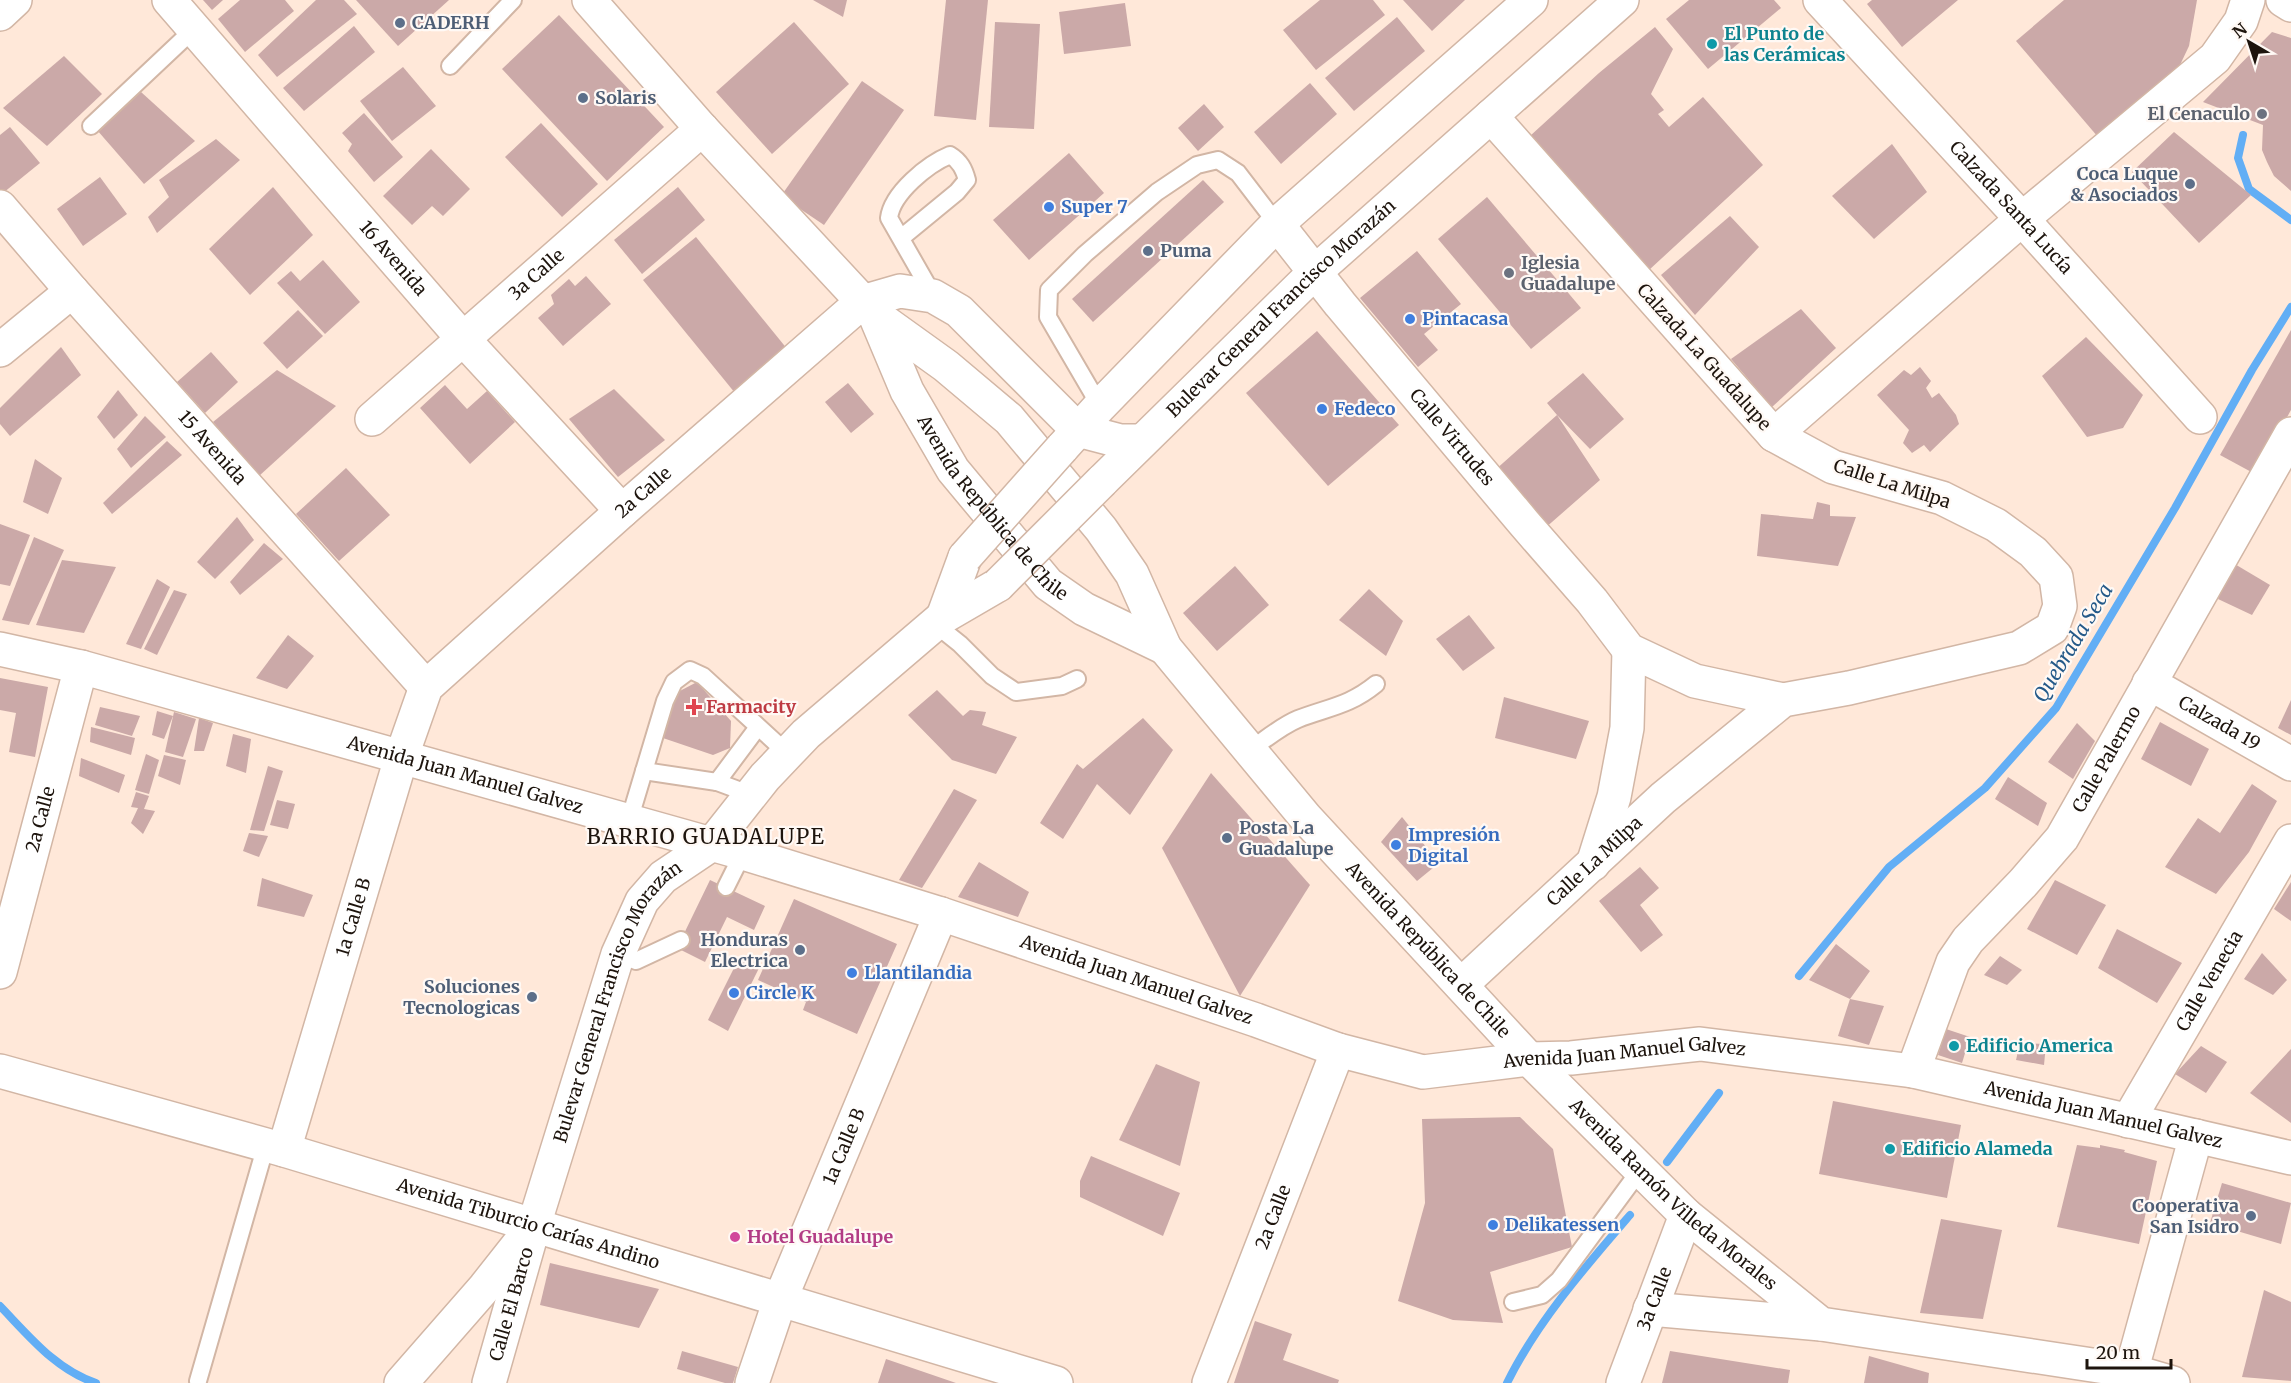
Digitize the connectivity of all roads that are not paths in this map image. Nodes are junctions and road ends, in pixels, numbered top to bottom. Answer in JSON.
{"nodes":[{"id":1,"x":15,"y":0,"type":"edge"},
{"id":2,"x":169,"y":0,"type":"edge"},
{"id":3,"x":513,"y":0,"type":"edge"},
{"id":4,"x":1531,"y":0,"type":"edge"},
{"id":5,"x":1622,"y":0,"type":"edge"},
{"id":6,"x":1820,"y":0,"type":"edge"},
{"id":7,"x":2248,"y":0,"type":"edge"},
{"id":8,"x":2283,"y":0,"type":"edge"},
{"id":9,"x":592,"y":1,"type":"edge"},
{"id":10,"x":2291,"y":4,"type":"edge"},
{"id":11,"x":0,"y":14,"type":"edge"},
{"id":12,"x":194,"y":29,"type":"junction"},
{"id":13,"x":450,"y":66,"type":"dead end"},
{"id":14,"x":1491,"y":116,"type":"junction"},
{"id":15,"x":91,"y":126,"type":"dead end"},
{"id":16,"x":702,"y":129,"type":"junction"},
{"id":17,"x":0,"y":207,"type":"edge"},
{"id":18,"x":2022,"y":219,"type":"junction"},
{"id":19,"x":1277,"y":224,"type":"junction"},
{"id":20,"x":901,"y":238,"type":"junction"},
{"id":21,"x":1315,"y":272,"type":"junction"},
{"id":22,"x":72,"y":291,"type":"junction"},
{"id":23,"x":933,"y":296,"type":"junction"},
{"id":24,"x":868,"y":308,"type":"junction"},
{"id":25,"x":464,"y":340,"type":"junction"},
{"id":26,"x":0,"y":350,"type":"edge"},
{"id":27,"x":1100,"y":406,"type":"junction"},
{"id":28,"x":2200,"y":417,"type":"dead end"},
{"id":29,"x":372,"y":419,"type":"dead end"},
{"id":30,"x":2291,"y":434,"type":"edge"},
{"id":31,"x":1774,"y":435,"type":"junction"},
{"id":32,"x":1070,"y":439,"type":"junction"},
{"id":33,"x":1142,"y":441,"type":"junction"},
{"id":34,"x":622,"y":511,"type":"junction"},
{"id":35,"x":939,"y":621,"type":"junction"},
{"id":36,"x":1165,"y":648,"type":"junction"},
{"id":37,"x":0,"y":649,"type":"edge"},
{"id":38,"x":1629,"y":650,"type":"junction"},
{"id":39,"x":81,"y":667,"type":"junction"},
{"id":40,"x":1077,"y":679,"type":"dead end"},
{"id":41,"x":2149,"y":683,"type":"junction"},
{"id":42,"x":1376,"y":684,"type":"dead end"},
{"id":43,"x":426,"y":687,"type":"junction"},
{"id":44,"x":1783,"y":700,"type":"junction"},
{"id":45,"x":758,"y":727,"type":"junction"},
{"id":46,"x":1250,"y":750,"type":"junction"},
{"id":47,"x":786,"y":753,"type":"junction"},
{"id":48,"x":401,"y":758,"type":"junction"},
{"id":49,"x":2291,"y":764,"type":"edge"},
{"id":50,"x":644,"y":771,"type":"junction"},
{"id":51,"x":717,"y":782,"type":"junction"},
{"id":52,"x":752,"y":795,"type":"junction"},
{"id":53,"x":629,"y":821,"type":"junction"},
{"id":54,"x":2291,"y":841,"type":"edge"},
{"id":55,"x":712,"y":844,"type":"junction"},
{"id":56,"x":743,"y":853,"type":"junction"},
{"id":57,"x":1593,"y":866,"type":"junction"},
{"id":58,"x":726,"y":887,"type":"dead end"},
{"id":59,"x":941,"y":914,"type":"junction"},
{"id":60,"x":681,"y":940,"type":"dead end"},
{"id":61,"x":618,"y":954,"type":"junction"},
{"id":62,"x":0,"y":972,"type":"edge"},
{"id":63,"x":1461,"y":986,"type":"junction"},
{"id":64,"x":1338,"y":1050,"type":"junction"},
{"id":65,"x":1529,"y":1059,"type":"junction"},
{"id":66,"x":0,"y":1071,"type":"edge"},
{"id":67,"x":1913,"y":1071,"type":"junction"},
{"id":68,"x":2128,"y":1121,"type":"junction"},
{"id":69,"x":2196,"y":1136,"type":"junction"},
{"id":70,"x":275,"y":1147,"type":"junction"},
{"id":71,"x":2291,"y":1158,"type":"edge"},
{"id":72,"x":1641,"y":1169,"type":"junction"},
{"id":73,"x":1686,"y":1215,"type":"junction"},
{"id":74,"x":534,"y":1225,"type":"junction"},
{"id":75,"x":780,"y":1300,"type":"junction"},
{"id":76,"x":1513,"y":1302,"type":"dead end"},
{"id":77,"x":1650,"y":1310,"type":"junction"},
{"id":78,"x":1821,"y":1324,"type":"junction"},
{"id":79,"x":2130,"y":1377,"type":"edge"},
{"id":80,"x":198,"y":1381,"type":"dead end"},
{"id":81,"x":400,"y":1383,"type":"edge"},
{"id":82,"x":489,"y":1383,"type":"edge"},
{"id":83,"x":752,"y":1383,"type":"edge"},
{"id":84,"x":1056,"y":1383,"type":"edge"},
{"id":85,"x":1209,"y":1383,"type":"edge"},
{"id":86,"x":1623,"y":1383,"type":"edge"},
{"id":87,"x":2174,"y":1383,"type":"edge"}],
"edges":[{"from":1,"to":11,"type":"street"},
{"from":2,"to":12,"type":"street","name":"16 Avenida"},
{"from":3,"to":13,"type":"lane"},
{"from":4,"to":19,"type":"street","name":"Bulevar General Francisco Morazán"},
{"from":5,"to":14,"type":"street","name":"Bulevar General Francisco Morazán"},
{"from":6,"to":18,"type":"street","name":"Calzada Santa Lucía"},
{"from":7,"to":18,"type":"street"},
{"from":8,"to":10,"type":"street"},
{"from":9,"to":16,"type":"street","name":"Avenida República de Chile"},
{"from":12,"to":15,"type":"lane"},
{"from":12,"to":25,"type":"street","name":"16 Avenida"},
{"from":14,"to":21,"type":"street","name":"Bulevar General Francisco Morazán"},
{"from":14,"to":31,"type":"street","name":"Calzada La Guadalupe"},
{"from":16,"to":24,"type":"street","name":"Avenida República de Chile"},
{"from":16,"to":25,"type":"street","name":"3a Calle"},
{"from":17,"to":22,"type":"street","name":"15 Avenida"},
{"from":18,"to":28,"type":"street","name":"Calzada Santa Lucía"},
{"from":18,"to":31,"type":"street"},
{"from":19,"to":21,"type":"street","name":"Calle Virtudes"},
{"from":19,"to":27,"type":"street","name":"Bulevar General Francisco Morazán"},
{"from":19,"to":27,"type":"lane"},
{"from":20,"to":20,"type":"lane"},
{"from":20,"to":23,"type":"lane"},
{"from":21,"to":33,"type":"street","name":"Bulevar General Francisco Morazán"},
{"from":21,"to":38,"type":"street","name":"Calle Virtudes"},
{"from":22,"to":26,"type":"street"},
{"from":22,"to":43,"type":"street","name":"15 Avenida"},
{"from":23,"to":24,"type":"street"},
{"from":23,"to":32,"type":"street"},
{"from":24,"to":34,"type":"street","name":"2a Calle"},
{"from":24,"to":36,"type":"street","name":"Avenida República de Chile"},
{"from":24,"to":36,"type":"street","name":"Avenida República de Chile"},
{"from":25,"to":29,"type":"street","name":"3a Calle"},
{"from":25,"to":34,"type":"street","name":"16 Avenida"},
{"from":27,"to":32,"type":"street","name":"Bulevar General Francisco Morazán"},
{"from":30,"to":41,"type":"street","name":"Calle Palermo"},
{"from":31,"to":44,"type":"street","name":"Calle La Milpa"},
{"from":32,"to":33,"type":"street"},
{"from":32,"to":35,"type":"street","name":"Bulevar General Francisco Morazán","bridge":true},
{"from":33,"to":35,"type":"street","name":"Bulevar General Francisco Morazán","bridge":true},
{"from":34,"to":43,"type":"street","name":"2a Calle"},
{"from":35,"to":40,"type":"lane"},
{"from":35,"to":47,"type":"street","name":"Bulevar General Francisco Morazán"},
{"from":36,"to":46,"type":"street","name":"Avenida República de Chile"},
{"from":37,"to":39,"type":"street","name":"Avenida Juan Manuel Galvez"},
{"from":38,"to":44,"type":"street","name":"Calle Virtudes"},
{"from":38,"to":57,"type":"street"},
{"from":39,"to":48,"type":"street","name":"Avenida Juan Manuel Galvez"},
{"from":39,"to":62,"type":"street","name":"2a Calle"},
{"from":41,"to":49,"type":"street","name":"Calzada 19"},
{"from":41,"to":67,"type":"street","name":"Calle Palermo"},
{"from":42,"to":46,"type":"lane"},
{"from":43,"to":48,"type":"street","name":"1a Calle B"},
{"from":44,"to":57,"type":"street","name":"Calle La Milpa"},
{"from":45,"to":47,"type":"lane"},
{"from":45,"to":50,"type":"lane"},
{"from":45,"to":51,"type":"lane"},
{"from":46,"to":63,"type":"street","name":"Avenida República de Chile"},
{"from":47,"to":52,"type":"street","name":"Bulevar General Francisco Morazán"},
{"from":48,"to":53,"type":"street","name":"Avenida Juan Manuel Galvez"},
{"from":48,"to":70,"type":"street","name":"1a Calle B"},
{"from":50,"to":51,"type":"lane"},
{"from":50,"to":53,"type":"lane"},
{"from":51,"to":52,"type":"lane"},
{"from":52,"to":55,"type":"street","name":"Bulevar General Francisco Morazán"},
{"from":53,"to":55,"type":"street","name":"Avenida Juan Manuel Galvez"},
{"from":54,"to":68,"type":"street","name":"Calle Venecia"},
{"from":55,"to":56,"type":"street","name":"Avenida Juan Manuel Galvez"},
{"from":55,"to":61,"type":"street","name":"Bulevar General Francisco Morazán"},
{"from":56,"to":58,"type":"lane"},
{"from":56,"to":59,"type":"street","name":"Avenida Juan Manuel Galvez"},
{"from":57,"to":63,"type":"street","name":"Calle La Milpa"},
{"from":59,"to":64,"type":"street","name":"Avenida Juan Manuel Galvez"},
{"from":59,"to":75,"type":"street","name":"1a Calle B"},
{"from":60,"to":61,"type":"lane"},
{"from":61,"to":74,"type":"street","name":"Bulevar General Francisco Morazán"},
{"from":63,"to":65,"type":"street","name":"Avenida República de Chile"},
{"from":64,"to":65,"type":"street","name":"Avenida Juan Manuel Galvez"},
{"from":64,"to":85,"type":"street","name":"2a Calle"},
{"from":65,"to":67,"type":"street","name":"Avenida Juan Manuel Galvez"},
{"from":65,"to":72,"type":"street","name":"Avenida Ramón Villeda Morales"},
{"from":66,"to":70,"type":"street","name":"Avenida Tiburcio Carías Andino"},
{"from":67,"to":68,"type":"street","name":"Avenida Juan Manuel Galvez"},
{"from":68,"to":69,"type":"street","name":"Avenida Juan Manuel Galvez"},
{"from":69,"to":71,"type":"street","name":"Avenida Juan Manuel Galvez"},
{"from":69,"to":79,"type":"street"},
{"from":70,"to":74,"type":"street","name":"Avenida Tiburcio Carías Andino"},
{"from":70,"to":80,"type":"lane","name":"1a Calle B"},
{"from":72,"to":73,"type":"street","name":"Avenida Ramón Villeda Morales"},
{"from":72,"to":76,"type":"lane"},
{"from":73,"to":77,"type":"street","name":"3a Calle"},
{"from":73,"to":78,"type":"street","name":"Avenida Ramón Villeda Morales"},
{"from":74,"to":75,"type":"street","name":"Avenida Tiburcio Carías Andino"},
{"from":74,"to":81,"type":"street","name":"Bulevar General Francisco Morazán"},
{"from":74,"to":82,"type":"street","name":"Calle El Barco"},
{"from":75,"to":83,"type":"street","name":"1a Calle B"},
{"from":75,"to":84,"type":"street","name":"Avenida Tiburcio Carías Andino"},
{"from":77,"to":78,"type":"street","name":"Avenida Ramón Villeda Morales"},
{"from":77,"to":86,"type":"street","name":"3a Calle"},
{"from":78,"to":79,"type":"street","name":"Avenida Ramón Villeda Morales"},
{"from":79,"to":87,"type":"street","name":"Avenida Ramón Villeda Morales"}]}
